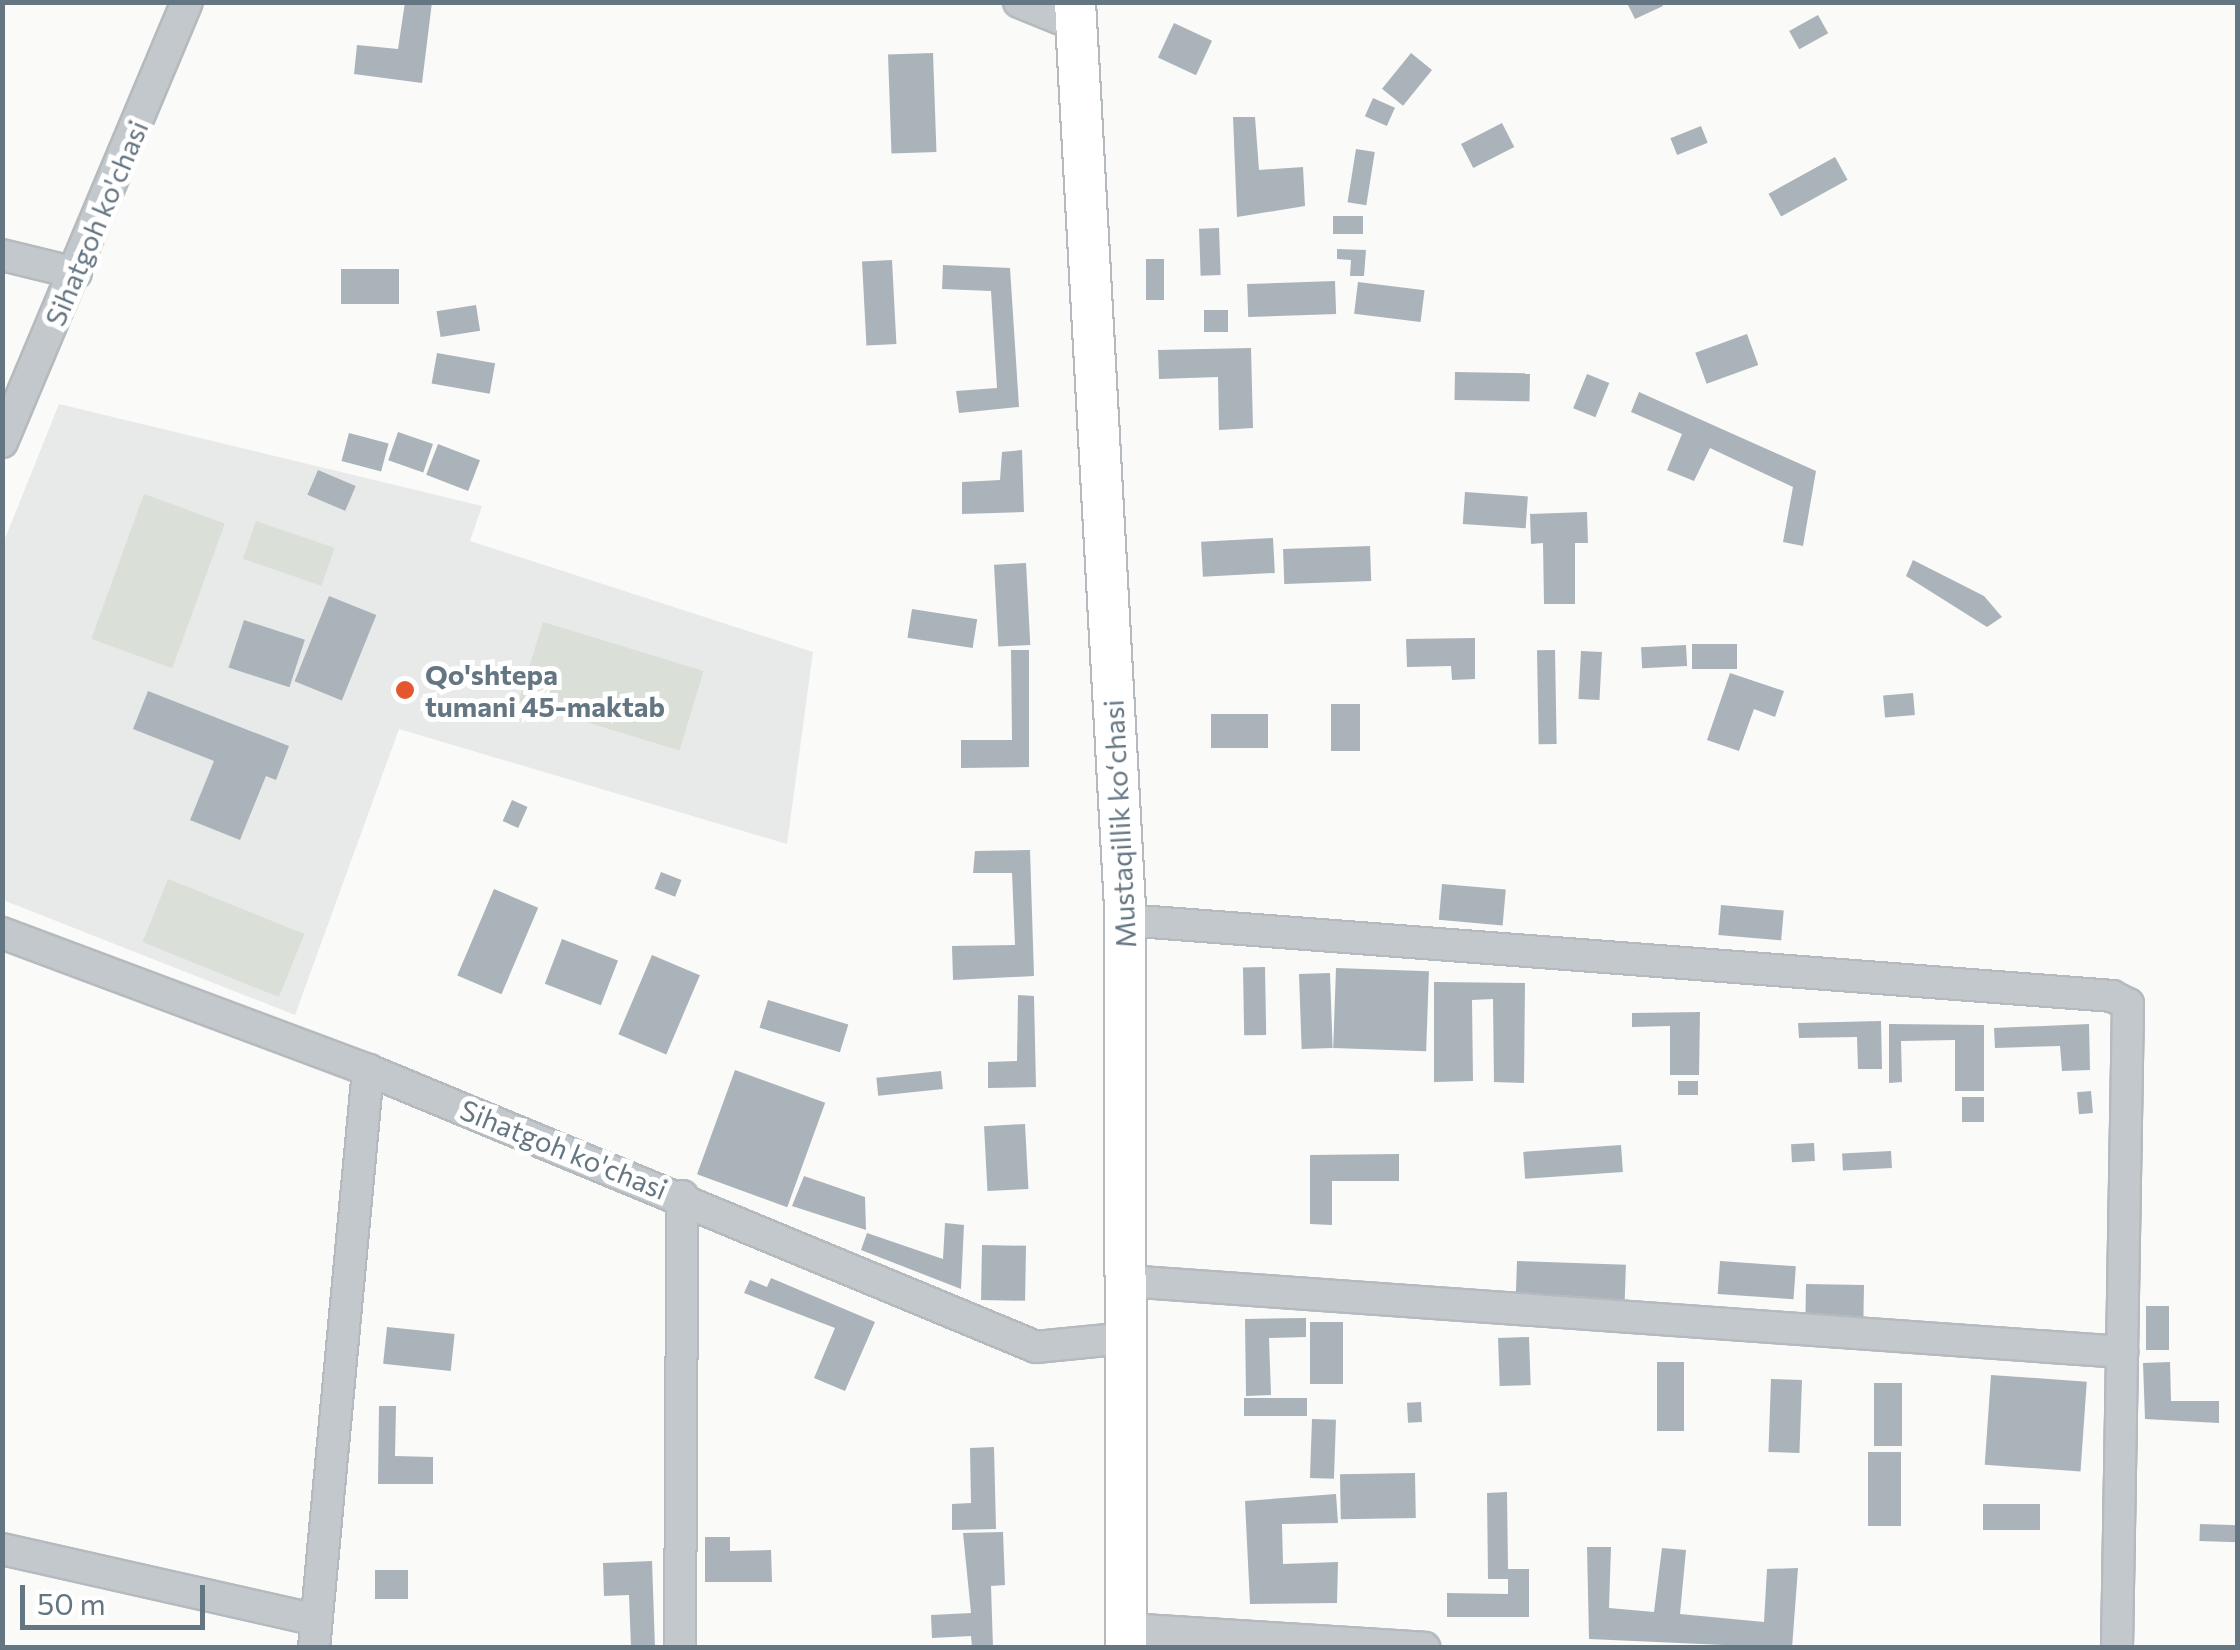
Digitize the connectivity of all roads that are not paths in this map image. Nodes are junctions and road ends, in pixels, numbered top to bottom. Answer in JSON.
{"nodes":[{"id":1,"x":187,"y":2,"type":"edge"},
{"id":2,"x":1019,"y":2,"type":"edge"},
{"id":3,"x":1076,"y":14,"type":"edge"},
{"id":4,"x":2,"y":255,"type":"edge"},
{"id":5,"x":76,"y":273,"type":"junction"},
{"id":6,"x":2,"y":442,"type":"edge"},
{"id":7,"x":1125,"y":920,"type":"junction"},
{"id":8,"x":2,"y":932,"type":"edge"},
{"id":9,"x":368,"y":1070,"type":"junction"},
{"id":10,"x":682,"y":1196,"type":"junction"},
{"id":11,"x":1126,"y":1281,"type":"junction"},
{"id":12,"x":1126,"y":1338,"type":"junction"},
{"id":13,"x":2122,"y":1352,"type":"junction"},
{"id":14,"x":2,"y":1549,"type":"edge"},
{"id":15,"x":315,"y":1634,"type":"edge"},
{"id":16,"x":1126,"y":1638,"type":"edge"},
{"id":17,"x":680,"y":1648,"type":"edge"},
{"id":18,"x":1424,"y":1648,"type":"edge"},
{"id":19,"x":2117,"y":1648,"type":"edge"}],
"edges":[{"from":1,"to":5,"type":"street","name":"Sihatgoh ko'chasi"},
{"from":2,"to":3,"type":"street"},
{"from":3,"to":7,"type":"main road","name":"Mustaqillik koʻchasi"},
{"from":4,"to":5,"type":"street"},
{"from":5,"to":6,"type":"street","name":"Sihatgoh ko'chasi"},
{"from":7,"to":11,"type":"main road","name":"Mustaqillik koʻchasi"},
{"from":7,"to":13,"type":"street"},
{"from":8,"to":9,"type":"street","name":"Sihatgoh ko'chasi"},
{"from":9,"to":10,"type":"street","name":"Sihatgoh ko'chasi"},
{"from":9,"to":15,"type":"street"},
{"from":10,"to":12,"type":"street","name":"Sihatgoh ko'chasi"},
{"from":10,"to":17,"type":"street"},
{"from":11,"to":12,"type":"main road","name":"Mustaqillik koʻchasi"},
{"from":11,"to":13,"type":"street"},
{"from":12,"to":16,"type":"main road","name":"Mustaqillik koʻchasi"},
{"from":13,"to":19,"type":"street"},
{"from":14,"to":15,"type":"street"},
{"from":16,"to":18,"type":"street"}]}
